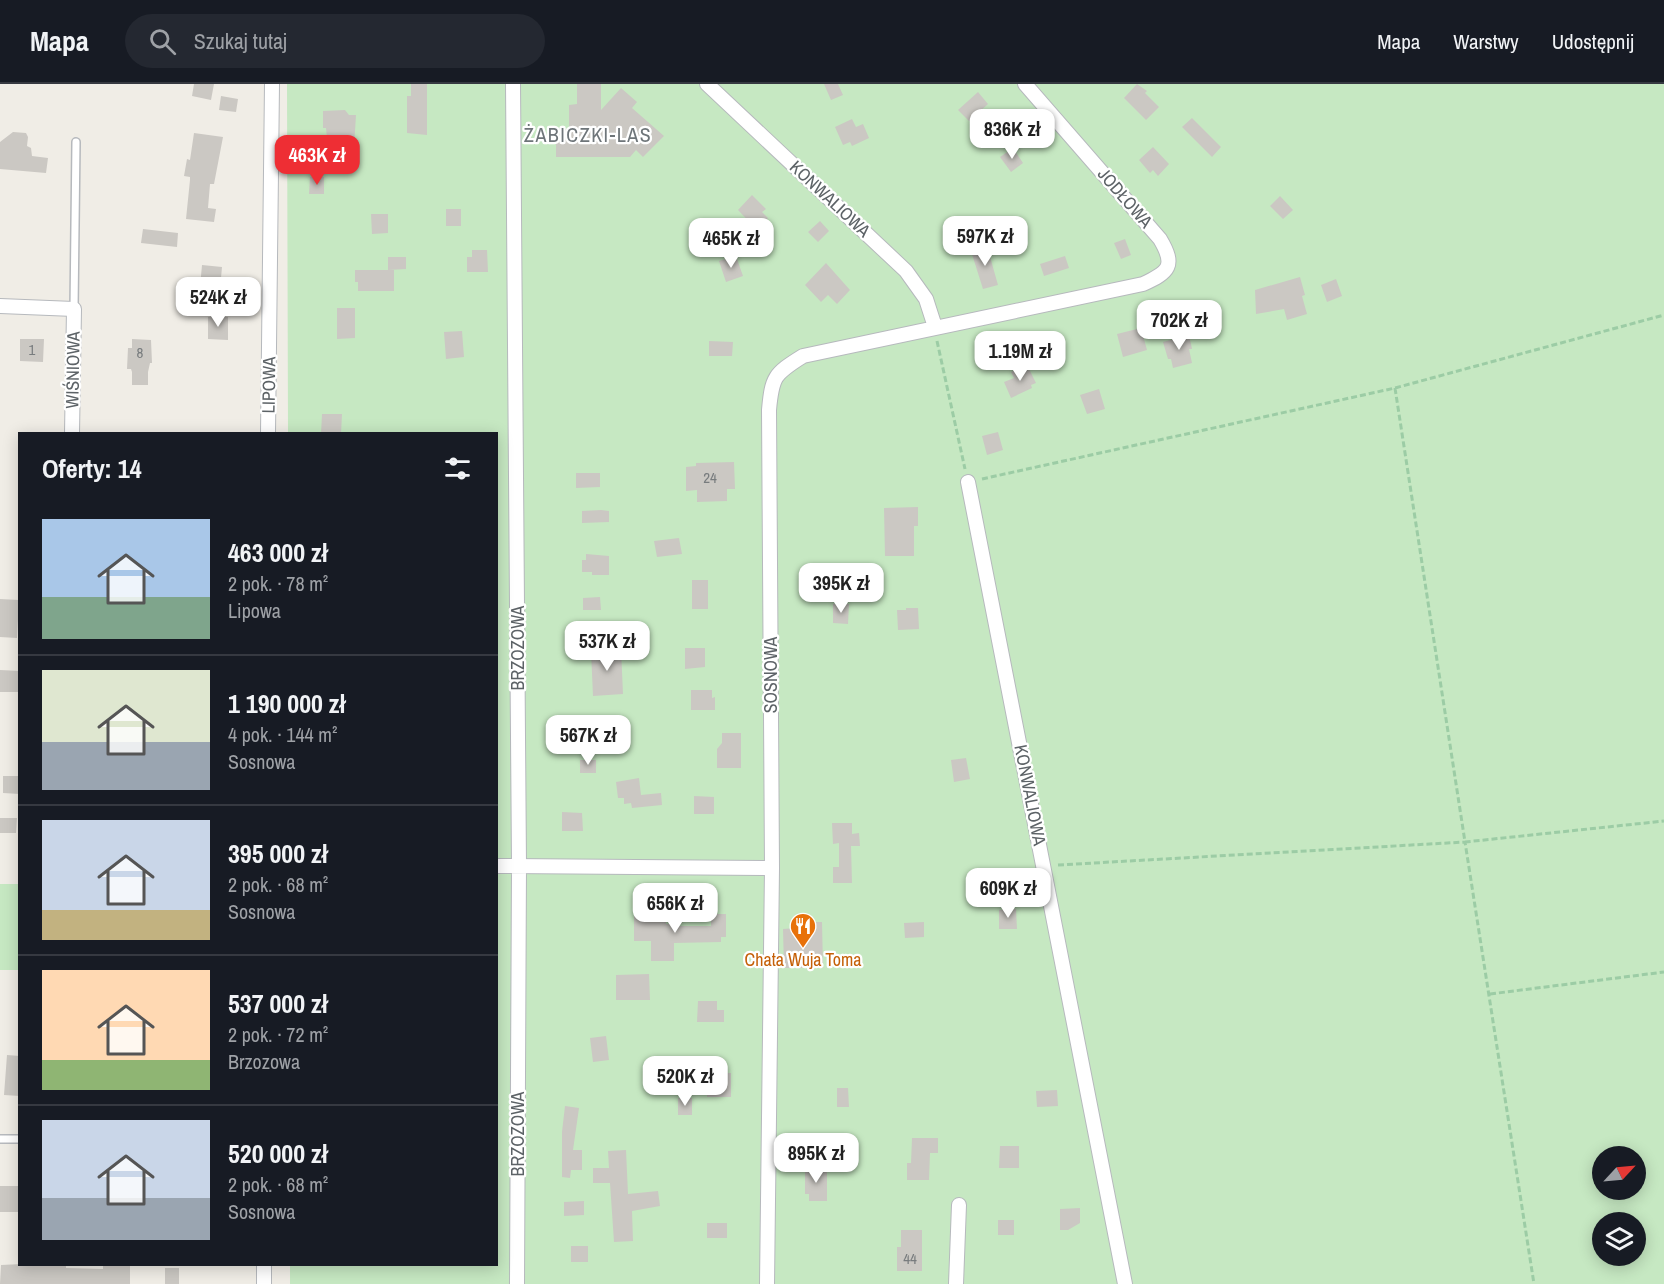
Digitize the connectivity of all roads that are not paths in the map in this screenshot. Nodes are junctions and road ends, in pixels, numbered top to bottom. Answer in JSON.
{"nodes":[{"id":1,"x":272,"y":84,"type":"edge"},
{"id":2,"x":513,"y":84,"type":"edge"},
{"id":3,"x":707,"y":84,"type":"edge"},
{"id":4,"x":1025,"y":84,"type":"edge"},
{"id":5,"x":76,"y":142,"type":"dead end"},
{"id":6,"x":1169,"y":263,"type":"joint"},
{"id":7,"x":0,"y":306,"type":"edge"},
{"id":8,"x":74,"y":309,"type":"junction"},
{"id":9,"x":934,"y":327,"type":"junction"},
{"id":10,"x":72,"y":432,"type":"edge"},
{"id":11,"x":268,"y":432,"type":"edge"},
{"id":12,"x":968,"y":482,"type":"road end"},
{"id":13,"x":498,"y":866,"type":"edge"},
{"id":14,"x":519,"y":866,"type":"junction"},
{"id":15,"x":772,"y":868,"type":"junction"},
{"id":16,"x":0,"y":1139,"type":"edge"},
{"id":17,"x":18,"y":1139,"type":"edge"},
{"id":18,"x":959,"y":1205,"type":"dead end"},
{"id":19,"x":264,"y":1266,"type":"edge"},
{"id":20,"x":264,"y":1284,"type":"edge"},
{"id":21,"x":517,"y":1284,"type":"edge"},
{"id":22,"x":767,"y":1284,"type":"edge"},
{"id":23,"x":956,"y":1284,"type":"edge"},
{"id":24,"x":1125,"y":1284,"type":"edge"}],
"edges":[{"from":1,"to":11,"type":"street","name":"LIPOWA"},
{"from":2,"to":14,"type":"street","name":"BRZOZOWA"},
{"from":3,"to":9,"type":"street","name":"KONWALIOWA"},
{"from":4,"to":6,"type":"street","name":"JODŁOWA"},
{"from":5,"to":8,"type":"lane"},
{"from":6,"to":9,"type":"street","name":"SOSNOWA"},
{"from":7,"to":8,"type":"street","name":"WIŚNIOWA"},
{"from":8,"to":10,"type":"street","name":"WIŚNIOWA"},
{"from":9,"to":15,"type":"street","name":"SOSNOWA"},
{"from":12,"to":24,"type":"street","name":"KONWALIOWA"},
{"from":13,"to":14,"type":"street"},
{"from":14,"to":15,"type":"street"},
{"from":14,"to":21,"type":"street","name":"BRZOZOWA"},
{"from":15,"to":22,"type":"street","name":"SOSNOWA"},
{"from":16,"to":17,"type":"lane"},
{"from":18,"to":23,"type":"street"},
{"from":19,"to":20,"type":"street"}]}
